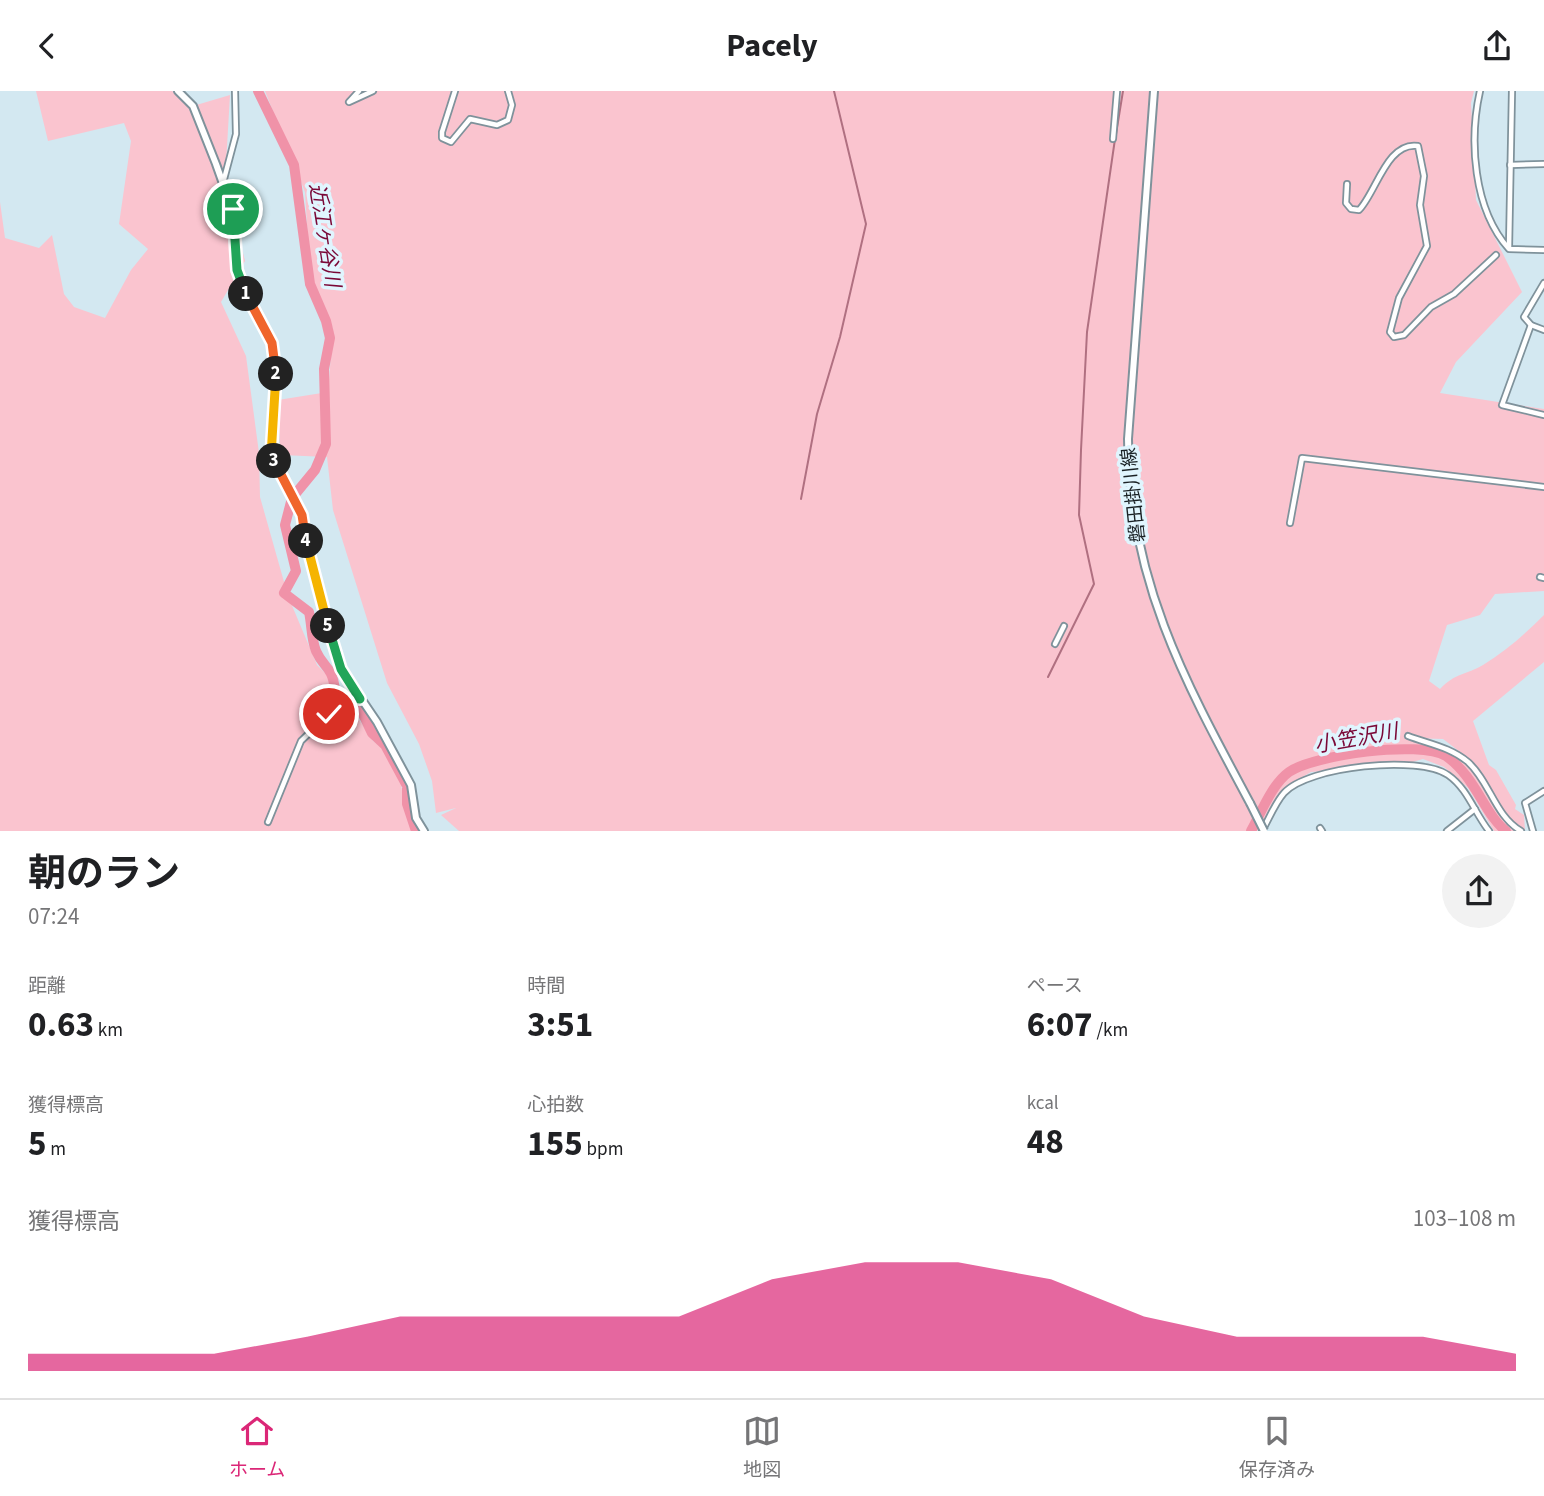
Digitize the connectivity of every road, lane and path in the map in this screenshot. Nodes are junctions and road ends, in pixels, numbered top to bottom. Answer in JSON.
{"nodes":[{"id":1,"x":178,"y":91,"type":"edge"},
{"id":2,"x":235,"y":91,"type":"edge"},
{"id":3,"x":359,"y":91,"type":"edge"},
{"id":4,"x":373,"y":91,"type":"edge"},
{"id":5,"x":455,"y":91,"type":"edge"},
{"id":6,"x":508,"y":91,"type":"edge"},
{"id":7,"x":1117,"y":91,"type":"edge"},
{"id":8,"x":1154,"y":91,"type":"edge"},
{"id":9,"x":1480,"y":91,"type":"edge"},
{"id":10,"x":1512,"y":91,"type":"edge"},
{"id":11,"x":1113,"y":139,"type":"dead end"},
{"id":12,"x":1544,"y":164,"type":"edge"},
{"id":13,"x":1510,"y":165,"type":"junction"},
{"id":14,"x":223,"y":183,"type":"junction"},
{"id":15,"x":1347,"y":184,"type":"dead end"},
{"id":16,"x":1509,"y":249,"type":"junction"},
{"id":17,"x":1544,"y":250,"type":"edge"},
{"id":18,"x":1496,"y":255,"type":"dead end"},
{"id":19,"x":1544,"y":283,"type":"edge"},
{"id":20,"x":1531,"y":324,"type":"junction"},
{"id":21,"x":1544,"y":330,"type":"edge"},
{"id":22,"x":1544,"y":415,"type":"edge"},
{"id":23,"x":1544,"y":487,"type":"edge"},
{"id":24,"x":1290,"y":523,"type":"dead end"},
{"id":25,"x":1064,"y":626,"type":"dead end"},
{"id":26,"x":1055,"y":644,"type":"dead end"},
{"id":27,"x":360,"y":699,"type":"junction"},
{"id":28,"x":1408,"y":736,"type":"dead end"},
{"id":29,"x":1544,"y":790,"type":"edge"},
{"id":30,"x":1475,"y":809,"type":"junction"},
{"id":31,"x":268,"y":822,"type":"dead end"},
{"id":32,"x":424,"y":831,"type":"edge"},
{"id":33,"x":1263,"y":831,"type":"edge"},
{"id":34,"x":1447,"y":831,"type":"edge"},
{"id":35,"x":1489,"y":831,"type":"edge"},
{"id":36,"x":1521,"y":831,"type":"edge"},
{"id":37,"x":1533,"y":831,"type":"edge"}],
"edges":[{"from":1,"to":14,"type":"street"},
{"from":2,"to":14,"type":"street"},
{"from":3,"to":4,"type":"street"},
{"from":5,"to":6,"type":"street"},
{"from":7,"to":11,"type":"street"},
{"from":8,"to":33,"type":"street","name":"磐田掛川線","bridge":true},
{"from":9,"to":16,"type":"street"},
{"from":10,"to":13,"type":"street"},
{"from":12,"to":13,"type":"street"},
{"from":13,"to":16,"type":"street"},
{"from":14,"to":27,"type":"street"},
{"from":15,"to":18,"type":"street"},
{"from":16,"to":17,"type":"street"},
{"from":19,"to":20,"type":"street"},
{"from":20,"to":21,"type":"street"},
{"from":20,"to":22,"type":"street"},
{"from":23,"to":24,"type":"street"},
{"from":25,"to":26,"type":"street"},
{"from":27,"to":31,"type":"street"},
{"from":27,"to":32,"type":"street"},
{"from":28,"to":36,"type":"street"},
{"from":29,"to":37,"type":"street"},
{"from":30,"to":33,"type":"street"},
{"from":30,"to":34,"type":"street"},
{"from":30,"to":35,"type":"street"}]}
